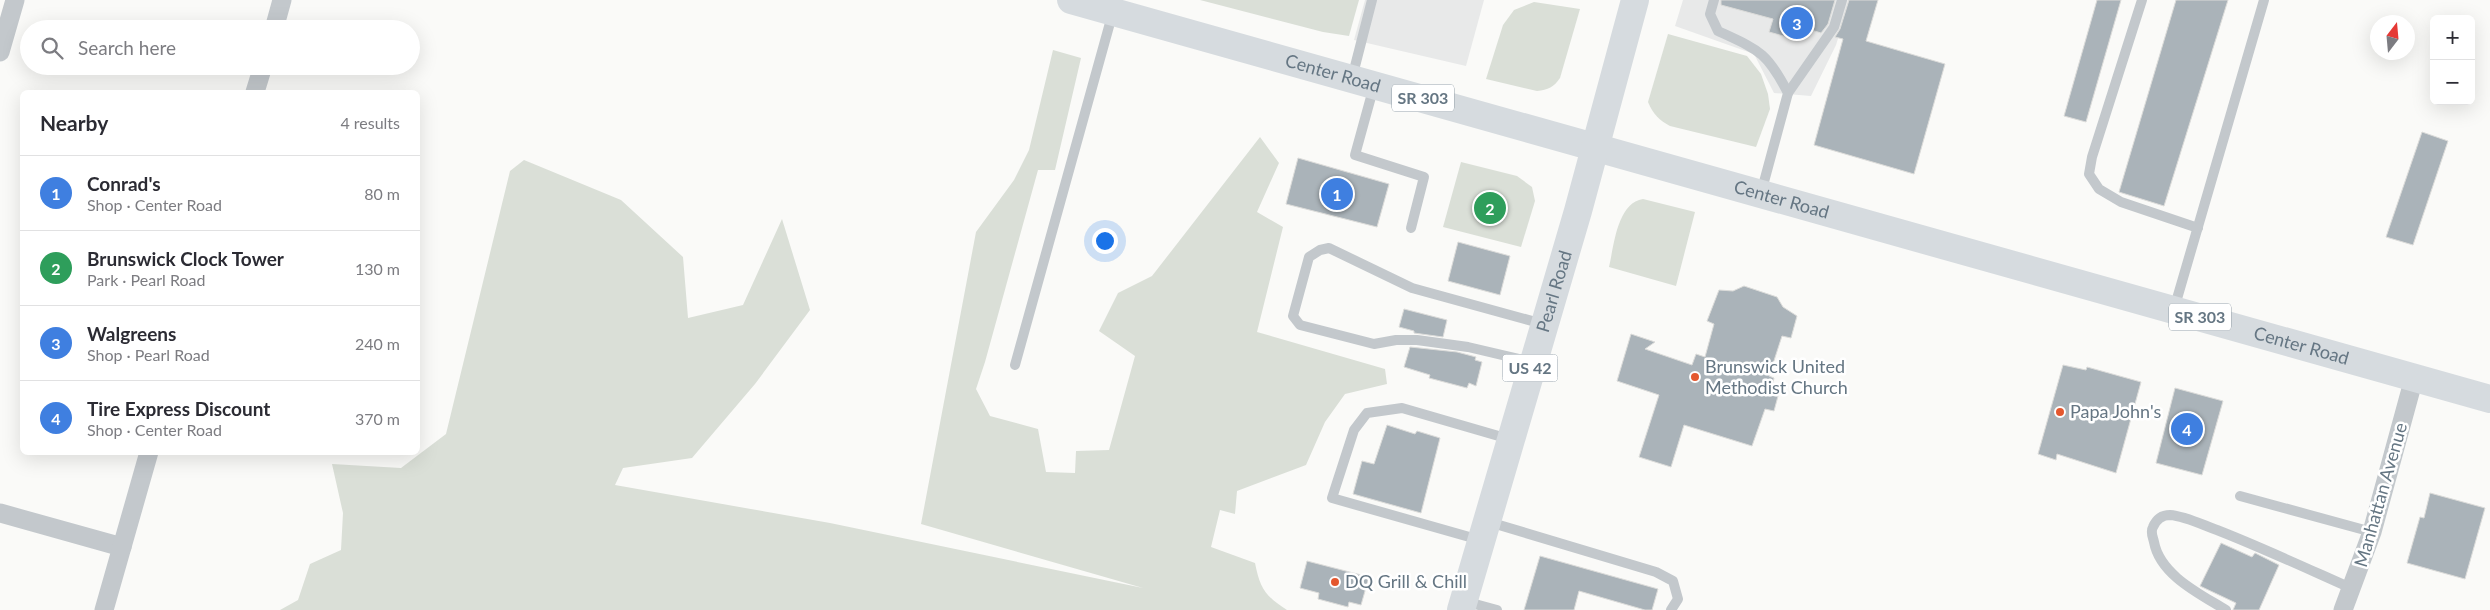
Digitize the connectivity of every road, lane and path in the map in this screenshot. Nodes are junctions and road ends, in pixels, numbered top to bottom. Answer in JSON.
{"nodes":[{"id":1,"x":15,"y":0,"type":"edge"},
{"id":2,"x":282,"y":0,"type":"edge"},
{"id":3,"x":1071,"y":0,"type":"edge"},
{"id":4,"x":1372,"y":0,"type":"edge"},
{"id":5,"x":1635,"y":0,"type":"edge"},
{"id":6,"x":1714,"y":0,"type":"edge"},
{"id":7,"x":1842,"y":0,"type":"edge"},
{"id":8,"x":2142,"y":0,"type":"edge"},
{"id":9,"x":2264,"y":0,"type":"edge"},
{"id":10,"x":1113,"y":12,"type":"junction"},
{"id":11,"x":276,"y":20,"type":"edge"},
{"id":12,"x":0,"y":52,"type":"edge"},
{"id":13,"x":260,"y":75,"type":"edge"},
{"id":14,"x":1363,"y":82,"type":"junction"},
{"id":15,"x":256,"y":90,"type":"edge"},
{"id":16,"x":1788,"y":93,"type":"junction"},
{"id":17,"x":1594,"y":146,"type":"junction"},
{"id":18,"x":1761,"y":194,"type":"junction"},
{"id":19,"x":1411,"y":228,"type":"dead end"},
{"id":20,"x":2198,"y":228,"type":"junction"},
{"id":21,"x":2174,"y":310,"type":"junction"},
{"id":22,"x":1544,"y":324,"type":"junction"},
{"id":23,"x":1532,"y":362,"type":"junction"},
{"id":24,"x":1015,"y":365,"type":"dead end"},
{"id":25,"x":2414,"y":378,"type":"junction"},
{"id":26,"x":2490,"y":399,"type":"edge"},
{"id":27,"x":1509,"y":439,"type":"junction"},
{"id":28,"x":148,"y":455,"type":"edge"},
{"id":29,"x":2240,"y":496,"type":"dead end"},
{"id":30,"x":0,"y":513,"type":"edge"},
{"id":31,"x":1482,"y":531,"type":"junction"},
{"id":32,"x":2372,"y":532,"type":"junction"},
{"id":33,"x":122,"y":547,"type":"junction"},
{"id":34,"x":2353,"y":589,"type":"junction"},
{"id":35,"x":1462,"y":606,"type":"edge"},
{"id":36,"x":104,"y":610,"type":"edge"},
{"id":37,"x":1497,"y":610,"type":"edge"},
{"id":38,"x":1671,"y":610,"type":"edge"},
{"id":39,"x":2226,"y":610,"type":"edge"},
{"id":40,"x":2344,"y":610,"type":"edge"}],
"edges":[{"from":1,"to":12,"type":"street"},
{"from":2,"to":11,"type":"street"},
{"from":3,"to":10,"type":"main road","name":"Center Road","number":"SR 303"},
{"from":4,"to":14,"type":"lane"},
{"from":5,"to":17,"type":"main road","name":"Pearl Road","number":"US 42"},
{"from":6,"to":16,"type":"lane"},
{"from":7,"to":16,"type":"lane"},
{"from":8,"to":20,"type":"lane"},
{"from":9,"to":20,"type":"lane"},
{"from":10,"to":14,"type":"main road","name":"Center Road","number":"SR 303"},
{"from":10,"to":24,"type":"lane"},
{"from":13,"to":15,"type":"street"},
{"from":14,"to":17,"type":"main road","name":"Center Road","number":"SR 303"},
{"from":14,"to":19,"type":"lane"},
{"from":16,"to":18,"type":"lane"},
{"from":17,"to":18,"type":"main road","name":"Center Road","number":"SR 303"},
{"from":17,"to":22,"type":"main road","name":"Pearl Road","number":"US 42"},
{"from":18,"to":21,"type":"main road","name":"Center Road","number":"SR 303"},
{"from":20,"to":21,"type":"lane"},
{"from":21,"to":25,"type":"main road","name":"Center Road","number":"SR 303"},
{"from":22,"to":23,"type":"main road","name":"Pearl Road","number":"US 42"},
{"from":22,"to":23,"type":"lane"},
{"from":23,"to":27,"type":"main road","name":"Pearl Road","number":"US 42"},
{"from":25,"to":26,"type":"main road","name":"Center Road","number":"SR 303"},
{"from":25,"to":32,"type":"street","name":"Manhattan Avenue"},
{"from":27,"to":31,"type":"main road","name":"Pearl Road","number":"US 42"},
{"from":27,"to":31,"type":"lane"},
{"from":28,"to":33,"type":"street"},
{"from":29,"to":32,"type":"lane"},
{"from":30,"to":33,"type":"street"},
{"from":31,"to":35,"type":"main road","name":"Pearl Road","number":"US 42"},
{"from":31,"to":38,"type":"lane"},
{"from":32,"to":34,"type":"street","name":"Manhattan Avenue"},
{"from":33,"to":36,"type":"street"},
{"from":34,"to":39,"type":"lane"},
{"from":34,"to":40,"type":"street","name":"Manhattan Avenue"},
{"from":35,"to":37,"type":"lane"}]}
